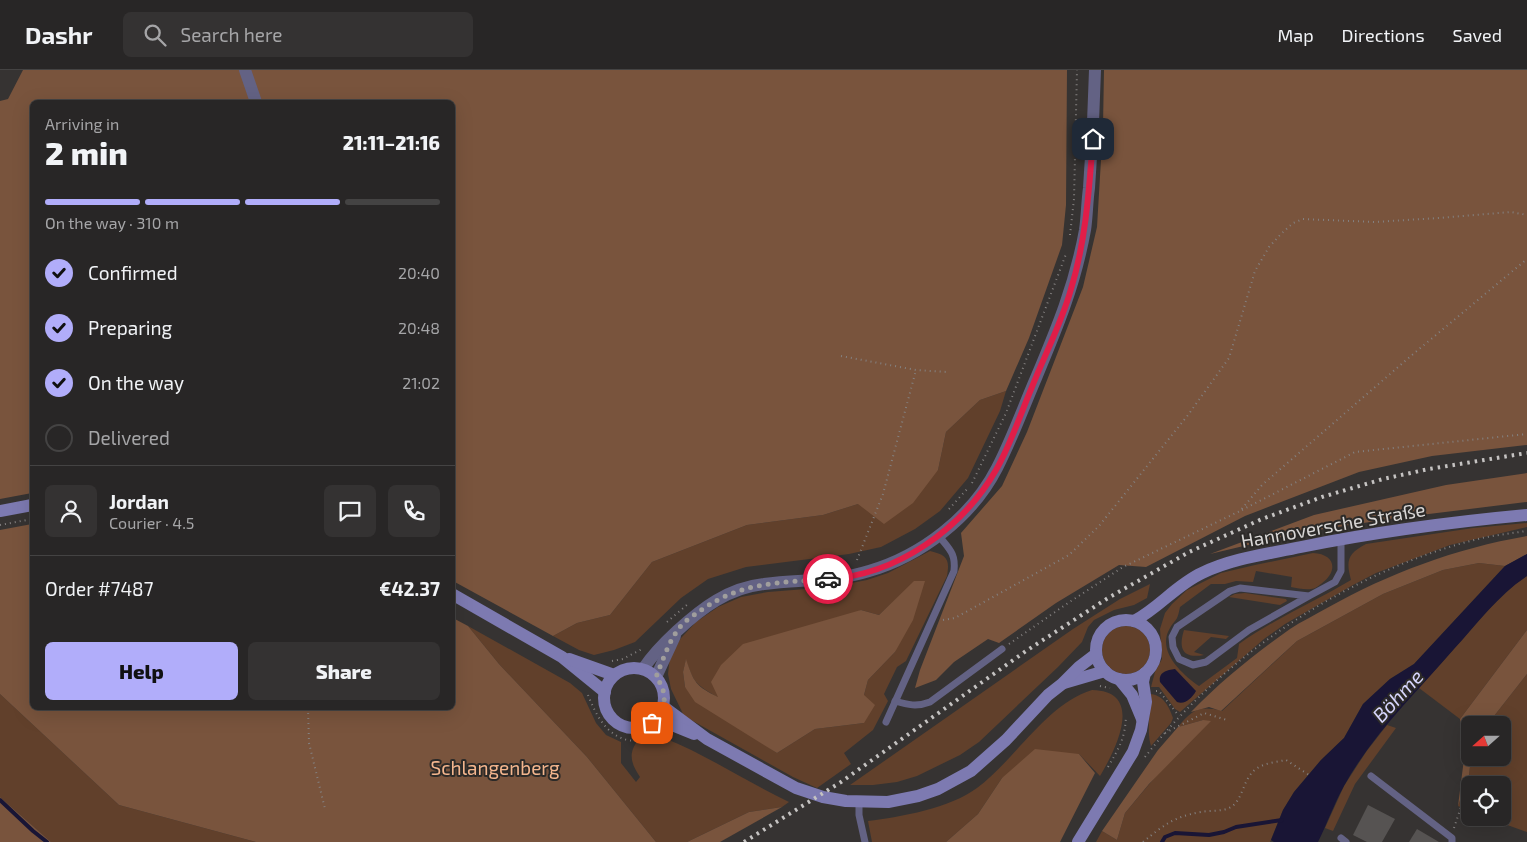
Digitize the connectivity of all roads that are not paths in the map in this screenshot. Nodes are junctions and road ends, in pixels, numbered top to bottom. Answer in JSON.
{"nodes":[{"id":1,"x":245,"y":70,"type":"edge"},
{"id":2,"x":1095,"y":70,"type":"edge"},
{"id":3,"x":255,"y":100,"type":"edge"},
{"id":4,"x":30,"y":504,"type":"edge"},
{"id":5,"x":0,"y":511,"type":"edge"},
{"id":6,"x":1527,"y":515,"type":"edge"},
{"id":7,"x":939,"y":536,"type":"junction"},
{"id":8,"x":1341,"y":539,"type":"junction"},
{"id":9,"x":455,"y":596,"type":"edge"},
{"id":10,"x":1309,"y":596,"type":"junction"},
{"id":11,"x":1158,"y":606,"type":"junction"},
{"id":12,"x":1134,"y":621,"type":"junction"},
{"id":13,"x":671,"y":627,"type":"junction"},
{"id":14,"x":1151,"y":634,"type":"junction"},
{"id":15,"x":1002,"y":649,"type":"road end"},
{"id":16,"x":1096,"y":654,"type":"junction"},
{"id":17,"x":562,"y":657,"type":"junction"},
{"id":18,"x":643,"y":669,"type":"junction"},
{"id":19,"x":1104,"y":671,"type":"junction"},
{"id":20,"x":1145,"y":673,"type":"junction"},
{"id":21,"x":614,"y":675,"type":"junction"},
{"id":22,"x":656,"y":677,"type":"junction"},
{"id":23,"x":1119,"y":679,"type":"junction"},
{"id":24,"x":1062,"y":684,"type":"junction"},
{"id":25,"x":605,"y":692,"type":"junction"},
{"id":26,"x":895,"y":701,"type":"junction"},
{"id":27,"x":664,"y":707,"type":"junction"},
{"id":28,"x":657,"y":719,"type":"junction"},
{"id":29,"x":1142,"y":719,"type":"junction"},
{"id":30,"x":886,"y":722,"type":"dead end"},
{"id":31,"x":707,"y":738,"type":"junction"},
{"id":32,"x":1372,"y":776,"type":"dead end"},
{"id":33,"x":860,"y":802,"type":"junction"},
{"id":34,"x":1452,"y":840,"type":"edge"},
{"id":35,"x":865,"y":842,"type":"edge"},
{"id":36,"x":1078,"y":842,"type":"edge"}],
"edges":[{"from":1,"to":3,"type":"street"},
{"from":2,"to":7,"type":"street"},
{"from":4,"to":5,"type":"main road"},
{"from":6,"to":8,"type":"main road","name":"Hannoversche Straße"},
{"from":7,"to":13,"type":"street"},
{"from":7,"to":26,"type":"lane"},
{"from":8,"to":10,"type":"lane"},
{"from":8,"to":11,"type":"main road","name":"Hannoversche Straße"},
{"from":9,"to":17,"type":"main road"},
{"from":10,"to":10,"type":"lane"},
{"from":11,"to":12,"type":"main road","name":"Hannoversche Straße"},
{"from":11,"to":14,"type":"main road"},
{"from":12,"to":14,"type":"main road"},
{"from":12,"to":16,"type":"main road"},
{"from":13,"to":18,"type":"street"},
{"from":13,"to":22,"type":"street"},
{"from":14,"to":20,"type":"main road"},
{"from":15,"to":26,"type":"lane"},
{"from":16,"to":19,"type":"main road"},
{"from":16,"to":24,"type":"main road"},
{"from":17,"to":21,"type":"main road"},
{"from":17,"to":25,"type":"main road"},
{"from":18,"to":21,"type":"main road"},
{"from":18,"to":22,"type":"main road"},
{"from":19,"to":23,"type":"main road"},
{"from":19,"to":24,"type":"main road"},
{"from":20,"to":23,"type":"main road"},
{"from":20,"to":29,"type":"main road"},
{"from":21,"to":25,"type":"main road"},
{"from":22,"to":27,"type":"main road"},
{"from":23,"to":29,"type":"main road"},
{"from":24,"to":33,"type":"main road"},
{"from":25,"to":28,"type":"main road"},
{"from":26,"to":30,"type":"lane"},
{"from":27,"to":28,"type":"main road"},
{"from":27,"to":31,"type":"main road"},
{"from":28,"to":31,"type":"main road"},
{"from":29,"to":36,"type":"main road"},
{"from":31,"to":33,"type":"main road"},
{"from":32,"to":34,"type":"lane"},
{"from":33,"to":35,"type":"lane"}]}
